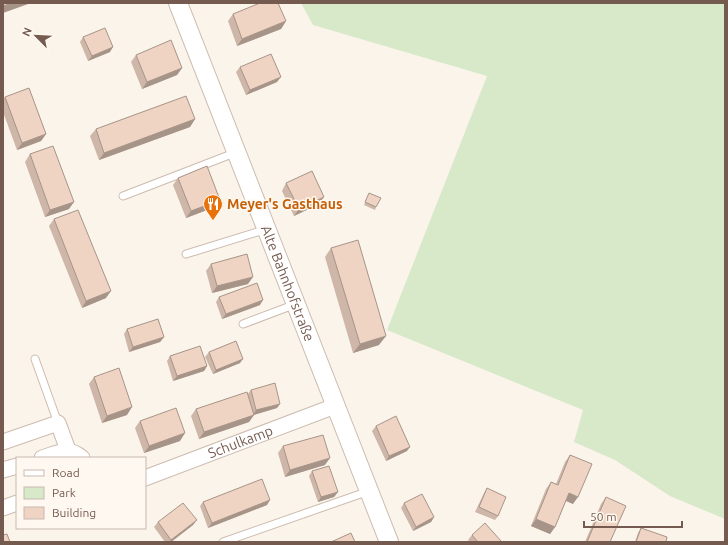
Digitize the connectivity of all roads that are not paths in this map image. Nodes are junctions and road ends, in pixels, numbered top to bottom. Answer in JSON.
{"nodes":[{"id":1,"x":178,"y":3,"type":"edge"},
{"id":2,"x":237,"y":152,"type":"junction"},
{"id":3,"x":123,"y":196,"type":"dead end"},
{"id":4,"x":267,"y":229,"type":"junction"},
{"id":5,"x":186,"y":254,"type":"dead end"},
{"id":6,"x":296,"y":304,"type":"junction"},
{"id":7,"x":243,"y":324,"type":"dead end"},
{"id":8,"x":35,"y":359,"type":"dead end"},
{"id":9,"x":335,"y":406,"type":"junction"},
{"id":10,"x":58,"y":423,"type":"junction"},
{"id":11,"x":3,"y":442,"type":"edge"},
{"id":12,"x":68,"y":450,"type":"junction"},
{"id":13,"x":45,"y":457,"type":"edge"},
{"id":14,"x":81,"y":457,"type":"edge"},
{"id":15,"x":16,"y":466,"type":"edge"},
{"id":16,"x":3,"y":470,"type":"edge"},
{"id":17,"x":146,"y":478,"type":"edge"},
{"id":18,"x":369,"y":491,"type":"junction"},
{"id":19,"x":16,"y":503,"type":"edge"},
{"id":20,"x":3,"y":508,"type":"edge"},
{"id":21,"x":223,"y":542,"type":"edge"},
{"id":22,"x":389,"y":542,"type":"edge"}],
"edges":[{"from":1,"to":2,"type":"street","name":"Alte Bahnhofstraße"},
{"from":2,"to":3,"type":"lane"},
{"from":2,"to":4,"type":"street","name":"Alte Bahnhofstraße"},
{"from":4,"to":5,"type":"lane"},
{"from":4,"to":6,"type":"street","name":"Alte Bahnhofstraße"},
{"from":6,"to":7,"type":"lane"},
{"from":6,"to":9,"type":"street","name":"Alte Bahnhofstraße"},
{"from":8,"to":10,"type":"lane"},
{"from":9,"to":17,"type":"street","name":"Schulkamp"},
{"from":9,"to":18,"type":"street","name":"Alte Bahnhofstraße"},
{"from":10,"to":11,"type":"street"},
{"from":10,"to":12,"type":"street"},
{"from":12,"to":13,"type":"street"},
{"from":12,"to":14,"type":"street"},
{"from":15,"to":16,"type":"street"},
{"from":18,"to":21,"type":"lane"},
{"from":18,"to":22,"type":"street","name":"Alte Bahnhofstraße"},
{"from":19,"to":20,"type":"street"}]}
